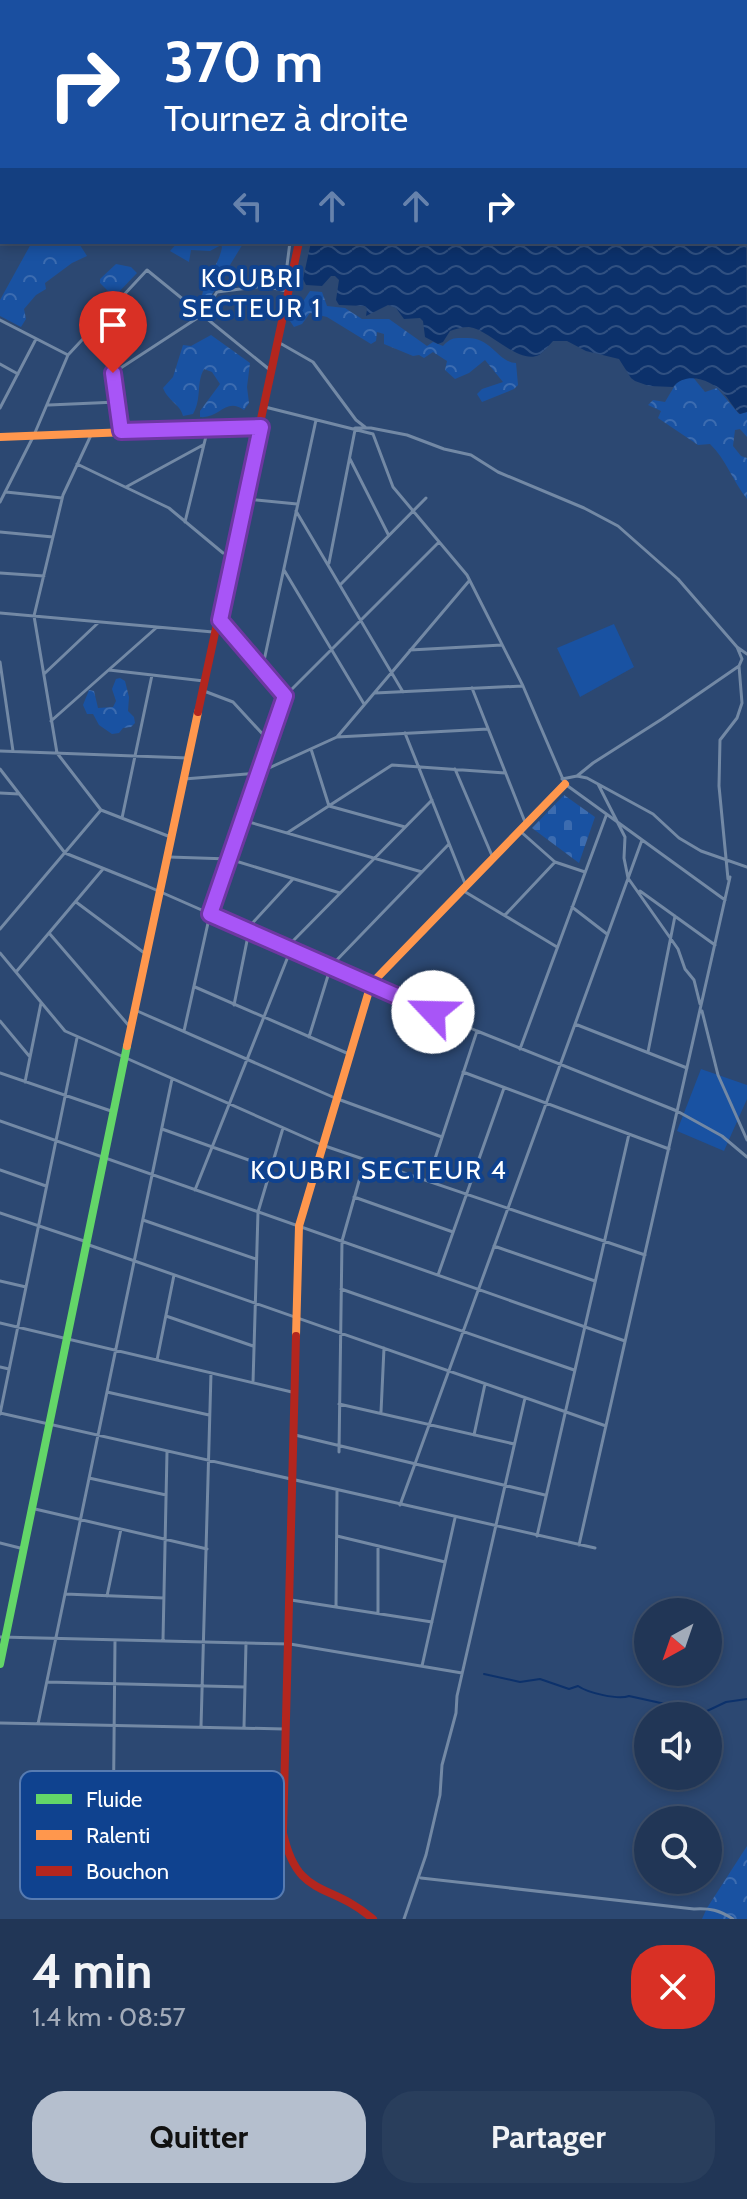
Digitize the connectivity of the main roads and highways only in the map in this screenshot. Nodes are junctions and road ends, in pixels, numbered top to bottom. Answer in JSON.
{"nodes":[{"id":1,"x":298,"y":244,"type":"edge"},
{"id":2,"x":261,"y":427,"type":"junction"},
{"id":3,"x":0,"y":437,"type":"edge"},
{"id":4,"x":564,"y":782,"type":"road end"},
{"id":5,"x":3,"y":1637,"type":"edge"},
{"id":6,"x":0,"y":1664,"type":"edge"},
{"id":7,"x":284,"y":1807,"type":"edge"},
{"id":8,"x":284,"y":1837,"type":"edge"},
{"id":9,"x":373,"y":1919,"type":"edge"}],
"edges":[{"from":1,"to":2,"type":"main road"},
{"from":2,"to":3,"type":"main road"},
{"from":2,"to":5,"type":"main road"},
{"from":4,"to":7,"type":"main road"},
{"from":5,"to":6,"type":"main road"},
{"from":8,"to":9,"type":"main road"}]}
